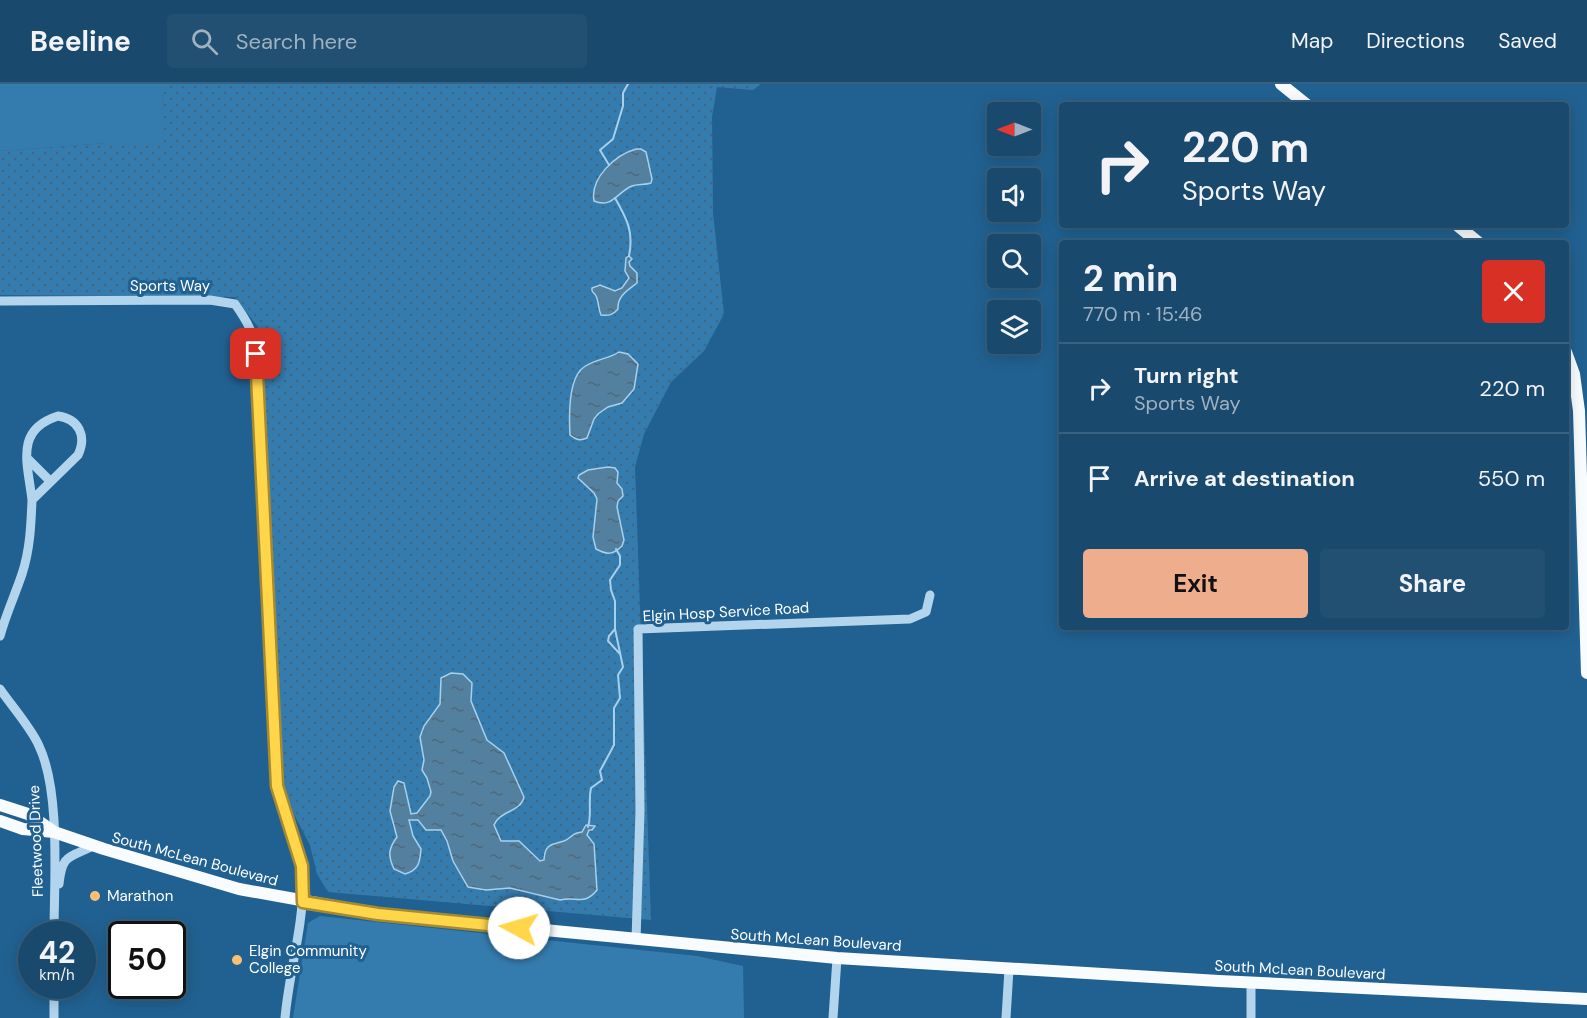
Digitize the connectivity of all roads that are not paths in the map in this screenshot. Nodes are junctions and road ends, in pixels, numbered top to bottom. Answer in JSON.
{"nodes":[{"id":1,"x":1281,"y":84,"type":"edge"},
{"id":2,"x":1303,"y":102,"type":"edge"},
{"id":3,"x":1461,"y":228,"type":"edge"},
{"id":4,"x":1475,"y":240,"type":"edge"},
{"id":5,"x":0,"y":301,"type":"edge"},
{"id":6,"x":1569,"y":360,"type":"edge"},
{"id":7,"x":28,"y":459,"type":"junction"},
{"id":8,"x":50,"y":481,"type":"junction"},
{"id":9,"x":32,"y":500,"type":"junction"},
{"id":10,"x":930,"y":595,"type":"dead end"},
{"id":11,"x":0,"y":636,"type":"edge"},
{"id":12,"x":1587,"y":673,"type":"edge"},
{"id":13,"x":0,"y":688,"type":"edge"},
{"id":14,"x":0,"y":804,"type":"edge"},
{"id":15,"x":0,"y":821,"type":"edge"},
{"id":16,"x":54,"y":832,"type":"junction"},
{"id":17,"x":93,"y":846,"type":"junction"},
{"id":18,"x":54,"y":902,"type":"junction"},
{"id":19,"x":303,"y":902,"type":"junction"},
{"id":20,"x":54,"y":921,"type":"edge"},
{"id":21,"x":636,"y":940,"type":"junction"},
{"id":22,"x":837,"y":958,"type":"junction"},
{"id":23,"x":1009,"y":969,"type":"junction"},
{"id":24,"x":1251,"y":983,"type":"junction"},
{"id":25,"x":54,"y":999,"type":"edge"},
{"id":26,"x":1587,"y":999,"type":"edge"},
{"id":27,"x":54,"y":1018,"type":"edge"},
{"id":28,"x":285,"y":1018,"type":"edge"},
{"id":29,"x":833,"y":1018,"type":"edge"},
{"id":30,"x":1006,"y":1018,"type":"edge"},
{"id":31,"x":1251,"y":1018,"type":"edge"}],
"edges":[{"from":1,"to":2,"type":"main road"},
{"from":3,"to":4,"type":"main road"},
{"from":5,"to":19,"type":"street","name":"Sports Way"},
{"from":6,"to":12,"type":"main road"},
{"from":7,"to":8,"type":"street"},
{"from":7,"to":8,"type":"street"},
{"from":7,"to":9,"type":"street"},
{"from":8,"to":9,"type":"street"},
{"from":9,"to":11,"type":"street"},
{"from":10,"to":21,"type":"street","name":"Elgin Hosp Service Road"},
{"from":13,"to":16,"type":"street","name":"Fleetwood Drive"},
{"from":14,"to":16,"type":"main road","name":"South McLean Boulevard"},
{"from":15,"to":16,"type":"main road","name":"South McLean Boulevard"},
{"from":16,"to":17,"type":"main road","name":"South McLean Boulevard"},
{"from":16,"to":18,"type":"street","name":"Fleetwood Drive"},
{"from":17,"to":18,"type":"street"},
{"from":17,"to":19,"type":"main road","name":"South McLean Boulevard"},
{"from":18,"to":20,"type":"street","name":"Fleetwood Drive"},
{"from":19,"to":21,"type":"main road","name":"South McLean Boulevard"},
{"from":19,"to":28,"type":"street","name":"Sports Way"},
{"from":21,"to":22,"type":"main road","name":"South McLean Boulevard"},
{"from":22,"to":23,"type":"main road","name":"South McLean Boulevard"},
{"from":22,"to":29,"type":"street"},
{"from":23,"to":24,"type":"main road","name":"South McLean Boulevard"},
{"from":23,"to":30,"type":"street"},
{"from":24,"to":26,"type":"main road","name":"South McLean Boulevard"},
{"from":24,"to":31,"type":"street"},
{"from":25,"to":27,"type":"street"}]}
